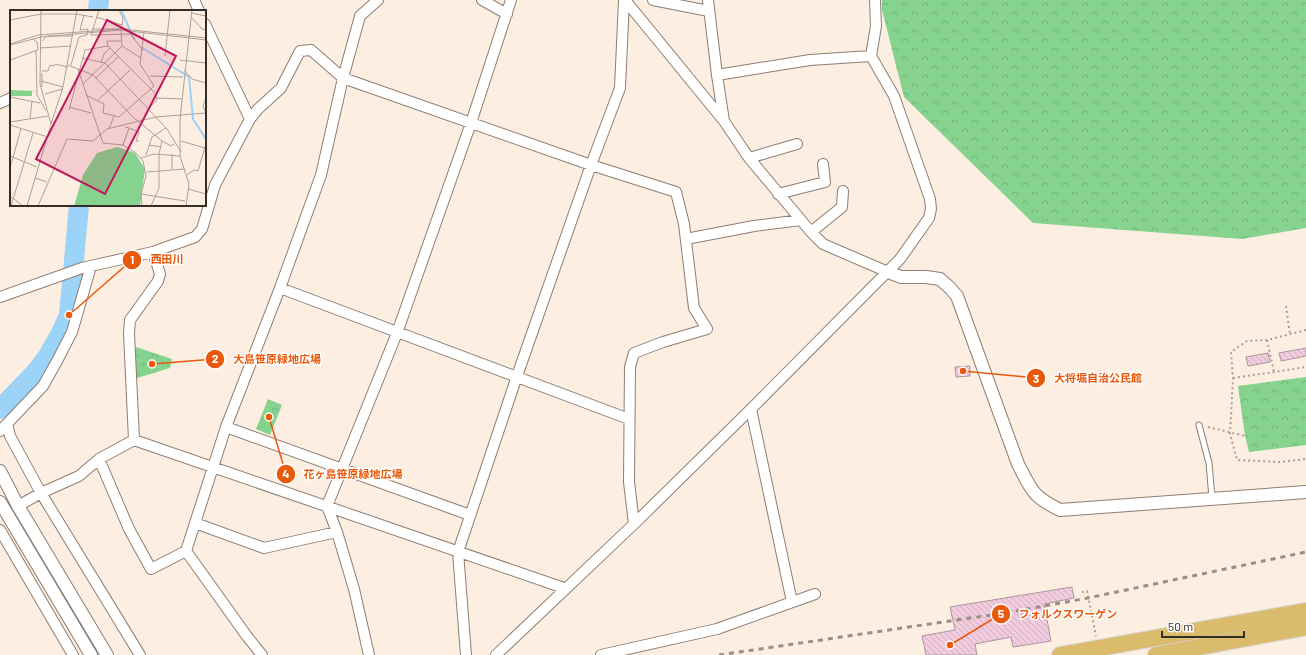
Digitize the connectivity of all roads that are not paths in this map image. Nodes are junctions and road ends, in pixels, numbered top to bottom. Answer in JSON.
{"nodes":[{"id":1,"x":194,"y":0,"type":"edge"},
{"id":2,"x":378,"y":0,"type":"edge"},
{"id":3,"x":482,"y":0,"type":"edge"},
{"id":4,"x":511,"y":0,"type":"edge"},
{"id":5,"x":624,"y":0,"type":"edge"},
{"id":6,"x":653,"y":0,"type":"edge"},
{"id":7,"x":708,"y":0,"type":"edge"},
{"id":8,"x":875,"y":0,"type":"edge"},
{"id":9,"x":199,"y":10,"type":"edge"},
{"id":10,"x":709,"y":11,"type":"junction"},
{"id":11,"x":507,"y":14,"type":"junction"},
{"id":12,"x":206,"y":26,"type":"edge"},
{"id":13,"x":871,"y":56,"type":"junction"},
{"id":14,"x":717,"y":75,"type":"junction"},
{"id":15,"x":343,"y":78,"type":"junction"},
{"id":16,"x":10,"y":98,"type":"edge"},
{"id":17,"x":0,"y":103,"type":"edge"},
{"id":18,"x":250,"y":118,"type":"junction"},
{"id":19,"x":724,"y":121,"type":"junction"},
{"id":20,"x":471,"y":123,"type":"junction"},
{"id":21,"x":797,"y":144,"type":"dead end"},
{"id":22,"x":749,"y":158,"type":"junction"},
{"id":23,"x":823,"y":164,"type":"dead end"},
{"id":24,"x":591,"y":165,"type":"junction"},
{"id":25,"x":843,"y":191,"type":"dead end"},
{"id":26,"x":778,"y":194,"type":"junction"},
{"id":27,"x":801,"y":220,"type":"junction"},
{"id":28,"x":811,"y":232,"type":"junction"},
{"id":29,"x":686,"y":239,"type":"junction"},
{"id":30,"x":153,"y":252,"type":"junction"},
{"id":31,"x":86,"y":267,"type":"junction"},
{"id":32,"x":888,"y":272,"type":"junction"},
{"id":33,"x":280,"y":288,"type":"junction"},
{"id":34,"x":0,"y":297,"type":"edge"},
{"id":35,"x":397,"y":333,"type":"junction"},
{"id":36,"x":517,"y":376,"type":"junction"},
{"id":37,"x":751,"y":409,"type":"junction"},
{"id":38,"x":629,"y":419,"type":"junction"},
{"id":39,"x":1199,"y":425,"type":"road end"},
{"id":40,"x":226,"y":427,"type":"junction"},
{"id":41,"x":4,"y":428,"type":"edge"},
{"id":42,"x":134,"y":440,"type":"junction"},
{"id":43,"x":99,"y":459,"type":"junction"},
{"id":44,"x":213,"y":467,"type":"junction"},
{"id":45,"x":342,"y":469,"type":"junction"},
{"id":46,"x":0,"y":471,"type":"edge"},
{"id":47,"x":1306,"y":492,"type":"edge"},
{"id":48,"x":41,"y":493,"type":"junction"},
{"id":49,"x":1212,"y":498,"type":"junction"},
{"id":50,"x":18,"y":506,"type":"junction"},
{"id":51,"x":327,"y":506,"type":"junction"},
{"id":52,"x":1,"y":507,"type":"edge"},
{"id":53,"x":470,"y":515,"type":"junction"},
{"id":54,"x":195,"y":523,"type":"junction"},
{"id":55,"x":634,"y":524,"type":"junction"},
{"id":56,"x":0,"y":530,"type":"edge"},
{"id":57,"x":337,"y":532,"type":"junction"},
{"id":58,"x":186,"y":551,"type":"junction"},
{"id":59,"x":458,"y":552,"type":"junction"},
{"id":60,"x":564,"y":588,"type":"junction"},
{"id":61,"x":815,"y":594,"type":"dead end"},
{"id":62,"x":792,"y":602,"type":"junction"},
{"id":63,"x":1306,"y":611,"type":"edge"},
{"id":64,"x":1306,"y":627,"type":"edge"},
{"id":65,"x":73,"y":655,"type":"edge"},
{"id":66,"x":91,"y":655,"type":"edge"},
{"id":67,"x":107,"y":655,"type":"edge"},
{"id":68,"x":140,"y":655,"type":"edge"},
{"id":69,"x":262,"y":655,"type":"edge"},
{"id":70,"x":369,"y":655,"type":"edge"},
{"id":71,"x":466,"y":655,"type":"edge"},
{"id":72,"x":496,"y":655,"type":"edge"},
{"id":73,"x":601,"y":655,"type":"edge"},
{"id":74,"x":1060,"y":655,"type":"edge"},
{"id":75,"x":1156,"y":655,"type":"edge"}],
"edges":[{"from":1,"to":9,"type":"street"},
{"from":2,"to":15,"type":"street"},
{"from":3,"to":11,"type":"street"},
{"from":4,"to":11,"type":"street"},
{"from":5,"to":19,"type":"street"},
{"from":5,"to":24,"type":"street"},
{"from":6,"to":10,"type":"street"},
{"from":7,"to":10,"type":"street"},
{"from":8,"to":13,"type":"street"},
{"from":10,"to":14,"type":"street"},
{"from":11,"to":20,"type":"street"},
{"from":12,"to":18,"type":"street"},
{"from":13,"to":14,"type":"street"},
{"from":13,"to":32,"type":"street"},
{"from":14,"to":19,"type":"street"},
{"from":15,"to":18,"type":"street"},
{"from":15,"to":20,"type":"street"},
{"from":15,"to":33,"type":"street"},
{"from":16,"to":17,"type":"street"},
{"from":18,"to":30,"type":"street"},
{"from":19,"to":22,"type":"street"},
{"from":20,"to":24,"type":"street"},
{"from":20,"to":35,"type":"street"},
{"from":21,"to":22,"type":"street"},
{"from":22,"to":26,"type":"street"},
{"from":23,"to":26,"type":"street"},
{"from":24,"to":29,"type":"street"},
{"from":24,"to":36,"type":"street"},
{"from":25,"to":28,"type":"street"},
{"from":26,"to":27,"type":"street"},
{"from":27,"to":28,"type":"street"},
{"from":27,"to":29,"type":"street"},
{"from":28,"to":32,"type":"street"},
{"from":29,"to":38,"type":"street"},
{"from":30,"to":31,"type":"street"},
{"from":30,"to":42,"type":"street"},
{"from":31,"to":34,"type":"street"},
{"from":31,"to":41,"type":"street"},
{"from":32,"to":37,"type":"street"},
{"from":32,"to":49,"type":"street"},
{"from":33,"to":35,"type":"street"},
{"from":33,"to":40,"type":"street"},
{"from":35,"to":36,"type":"street"},
{"from":35,"to":45,"type":"street"},
{"from":36,"to":38,"type":"street"},
{"from":36,"to":53,"type":"street"},
{"from":37,"to":55,"type":"street"},
{"from":37,"to":62,"type":"street"},
{"from":38,"to":55,"type":"street"},
{"from":39,"to":49,"type":"lane"},
{"from":40,"to":44,"type":"street"},
{"from":40,"to":45,"type":"street"},
{"from":41,"to":48,"type":"street"},
{"from":42,"to":43,"type":"street"},
{"from":42,"to":44,"type":"street"},
{"from":43,"to":48,"type":"street"},
{"from":43,"to":58,"type":"street"},
{"from":44,"to":51,"type":"street"},
{"from":44,"to":54,"type":"street"},
{"from":45,"to":51,"type":"street"},
{"from":45,"to":53,"type":"street"},
{"from":46,"to":50,"type":"street"},
{"from":47,"to":49,"type":"street"},
{"from":48,"to":50,"type":"street"},
{"from":48,"to":68,"type":"street"},
{"from":50,"to":67,"type":"street"},
{"from":51,"to":57,"type":"street"},
{"from":51,"to":59,"type":"street"},
{"from":52,"to":66,"type":"street"},
{"from":53,"to":59,"type":"street"},
{"from":54,"to":57,"type":"street"},
{"from":54,"to":58,"type":"street"},
{"from":55,"to":60,"type":"street"},
{"from":56,"to":65,"type":"street"},
{"from":57,"to":70,"type":"street"},
{"from":58,"to":69,"type":"street"},
{"from":59,"to":60,"type":"street"},
{"from":59,"to":71,"type":"street"},
{"from":60,"to":72,"type":"street"},
{"from":61,"to":62,"type":"street"},
{"from":62,"to":73,"type":"street"},
{"from":63,"to":74,"type":"highway"},
{"from":64,"to":75,"type":"highway"}]}
